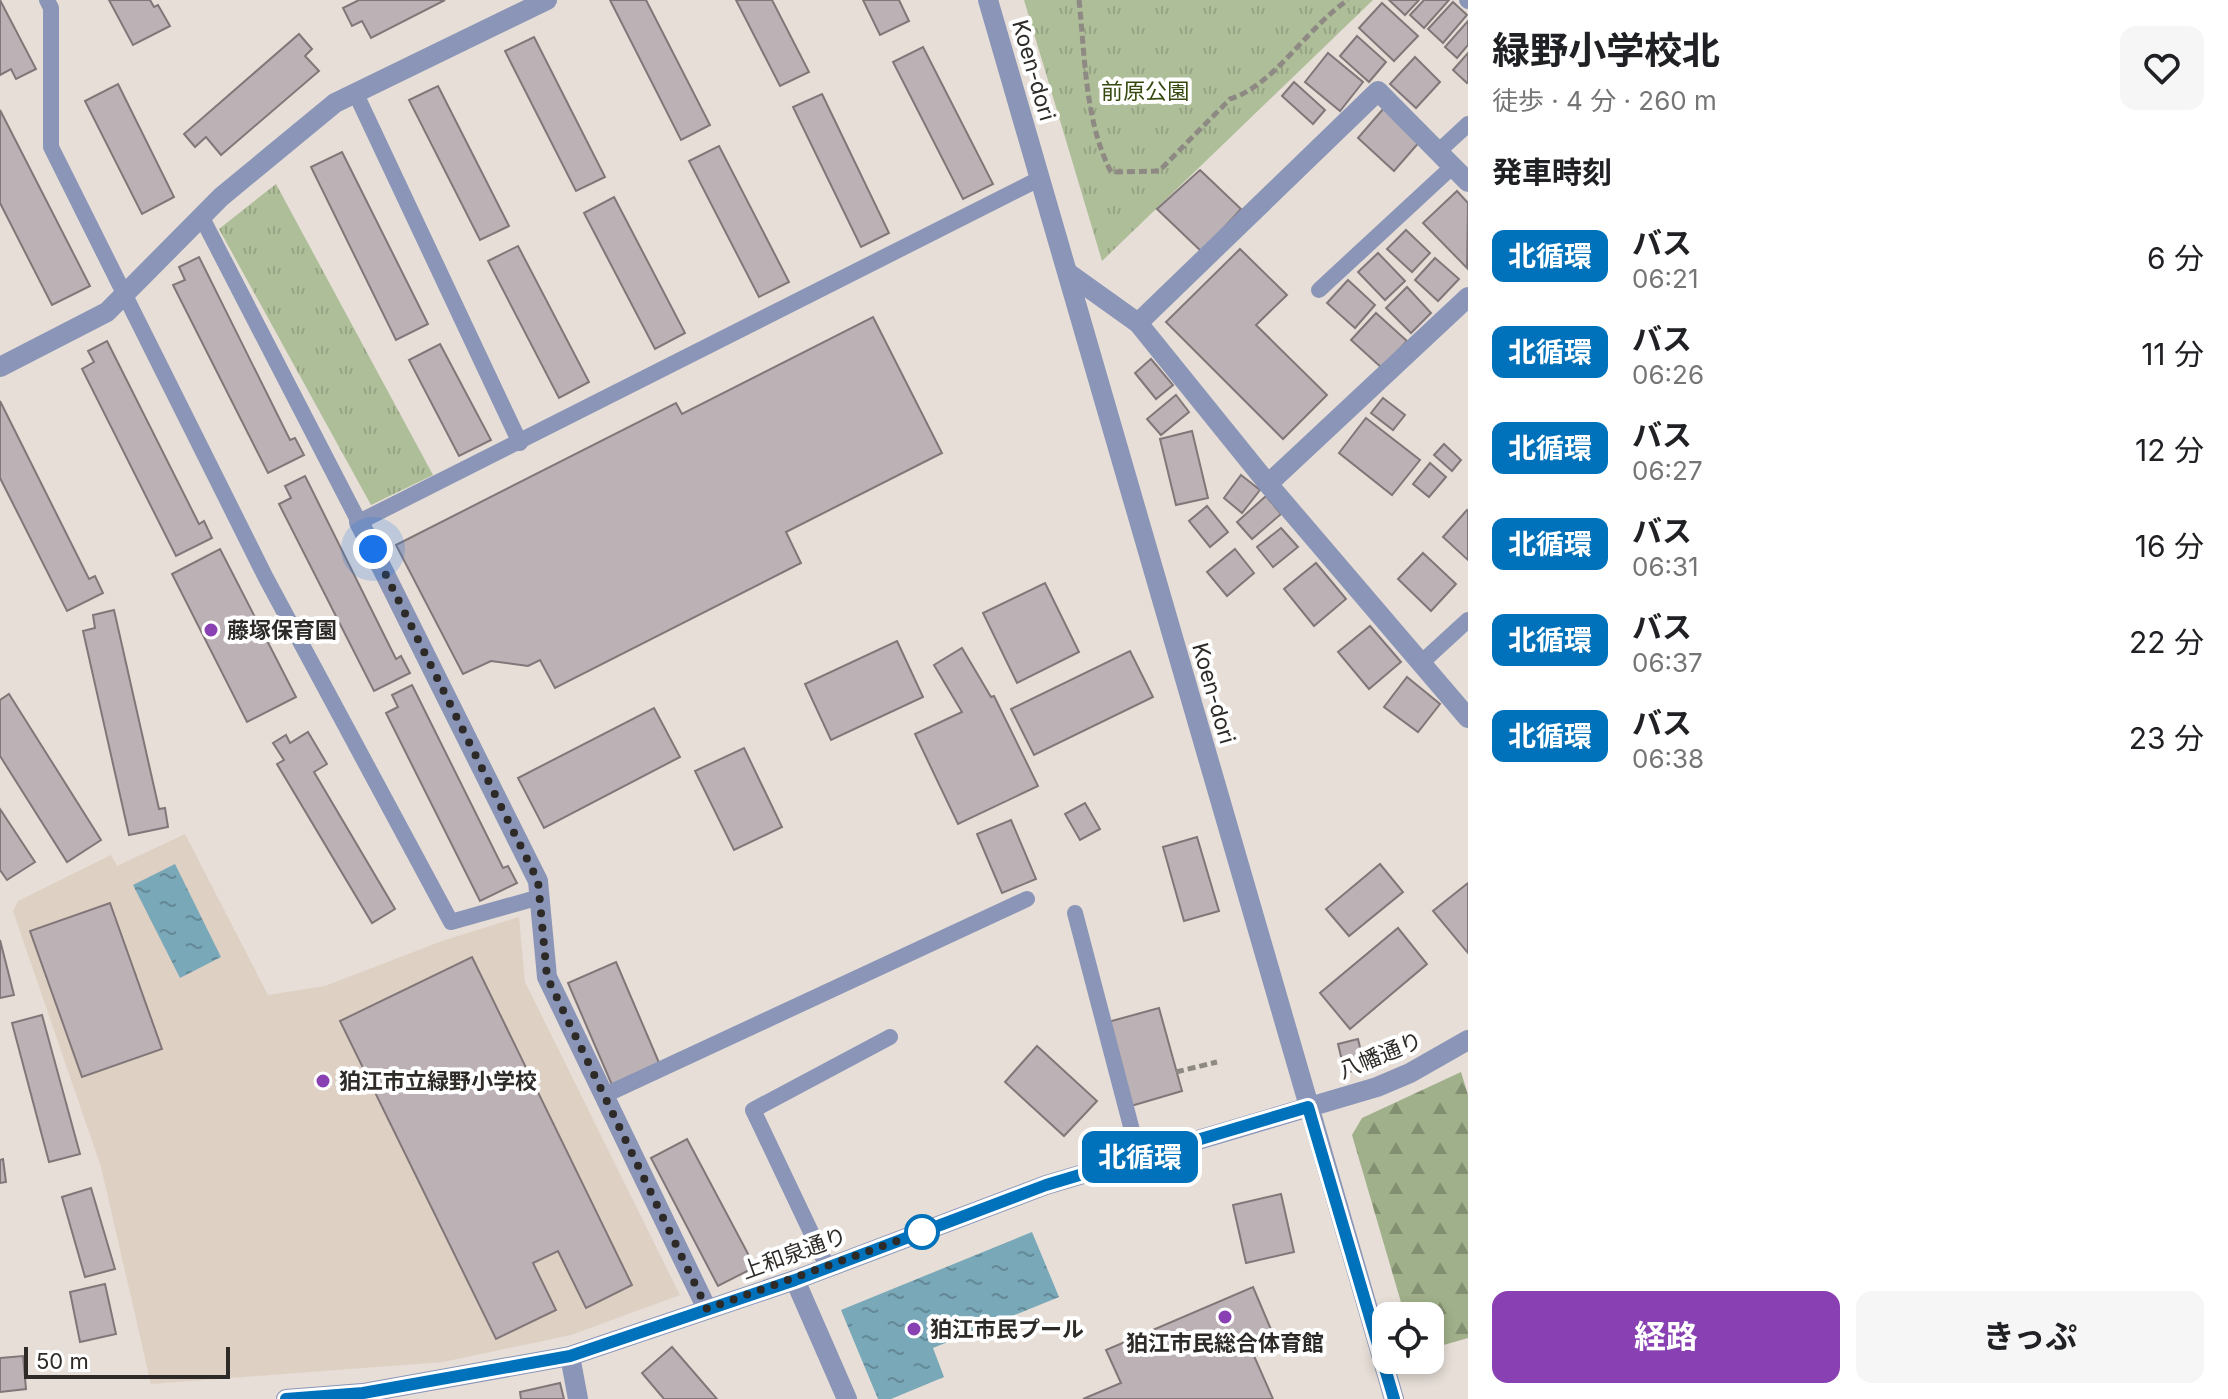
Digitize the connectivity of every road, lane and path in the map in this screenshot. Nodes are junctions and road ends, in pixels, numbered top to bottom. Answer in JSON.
{"nodes":[{"id":1,"x":47,"y":0,"type":"edge"},
{"id":2,"x":547,"y":0,"type":"edge"},
{"id":3,"x":988,"y":0,"type":"edge"},
{"id":4,"x":1079,"y":0,"type":"edge"},
{"id":5,"x":1348,"y":0,"type":"edge"},
{"id":6,"x":355,"y":92,"type":"junction"},
{"id":7,"x":1468,"y":124,"type":"edge"},
{"id":8,"x":1446,"y":158,"type":"junction"},
{"id":9,"x":1041,"y":178,"type":"junction"},
{"id":10,"x":1468,"y":182,"type":"edge"},
{"id":11,"x":201,"y":216,"type":"junction"},
{"id":12,"x":1068,"y":273,"type":"junction"},
{"id":13,"x":1319,"y":290,"type":"dead end"},
{"id":14,"x":126,"y":292,"type":"junction"},
{"id":15,"x":1468,"y":297,"type":"edge"},
{"id":16,"x":1138,"y":323,"type":"junction"},
{"id":17,"x":0,"y":367,"type":"edge"},
{"id":18,"x":520,"y":443,"type":"junction"},
{"id":19,"x":1268,"y":484,"type":"junction"},
{"id":20,"x":359,"y":522,"type":"junction"},
{"id":21,"x":1468,"y":620,"type":"edge"},
{"id":22,"x":1421,"y":663,"type":"junction"},
{"id":23,"x":1468,"y":718,"type":"edge"},
{"id":24,"x":540,"y":897,"type":"junction"},
{"id":25,"x":1027,"y":899,"type":"dead end"},
{"id":26,"x":1075,"y":913,"type":"dead end"},
{"id":27,"x":890,"y":1037,"type":"dead end"},
{"id":28,"x":1468,"y":1040,"type":"edge"},
{"id":29,"x":1217,"y":1062,"type":"dead end"},
{"id":30,"x":1176,"y":1072,"type":"dead end"},
{"id":31,"x":605,"y":1095,"type":"junction"},
{"id":32,"x":1308,"y":1107,"type":"junction"},
{"id":33,"x":1139,"y":1157,"type":"junction"},
{"id":34,"x":828,"y":1268,"type":"junction"},
{"id":35,"x":795,"y":1280,"type":"junction"},
{"id":36,"x":707,"y":1309,"type":"junction"},
{"id":37,"x":570,"y":1356,"type":"junction"},
{"id":38,"x":364,"y":1396,"type":"edge"},
{"id":39,"x":286,"y":1399,"type":"edge"},
{"id":40,"x":578,"y":1399,"type":"edge"},
{"id":41,"x":847,"y":1399,"type":"edge"},
{"id":42,"x":1394,"y":1399,"type":"edge"}],
"edges":[{"from":1,"to":14,"type":"lane"},
{"from":2,"to":6,"type":"street"},
{"from":3,"to":9,"type":"street","name":"Koen-dori"},
{"from":4,"to":5,"type":"path"},
{"from":6,"to":11,"type":"street"},
{"from":6,"to":18,"type":"lane"},
{"from":7,"to":8,"type":"lane"},
{"from":8,"to":10,"type":"street"},
{"from":8,"to":13,"type":"lane"},
{"from":8,"to":16,"type":"street"},
{"from":9,"to":12,"type":"street","name":"Koen-dori"},
{"from":9,"to":18,"type":"lane"},
{"from":11,"to":14,"type":"street"},
{"from":11,"to":20,"type":"lane"},
{"from":12,"to":16,"type":"street"},
{"from":12,"to":32,"type":"street","name":"Koen-dori"},
{"from":14,"to":17,"type":"street"},
{"from":14,"to":24,"type":"lane"},
{"from":15,"to":19,"type":"street"},
{"from":16,"to":19,"type":"street"},
{"from":18,"to":20,"type":"lane"},
{"from":19,"to":22,"type":"street"},
{"from":20,"to":24,"type":"street"},
{"from":21,"to":22,"type":"lane"},
{"from":22,"to":23,"type":"street"},
{"from":24,"to":31,"type":"street"},
{"from":25,"to":31,"type":"lane"},
{"from":26,"to":33,"type":"lane"},
{"from":27,"to":34,"type":"lane"},
{"from":28,"to":32,"type":"street","name":"八幡通り"},
{"from":29,"to":30,"type":"path"},
{"from":31,"to":36,"type":"street"},
{"from":32,"to":33,"type":"street","name":"上和泉通り"},
{"from":32,"to":42,"type":"street","name":"Koen-dori"},
{"from":33,"to":34,"type":"street","name":"上和泉通り"},
{"from":34,"to":35,"type":"street","name":"上和泉通り"},
{"from":35,"to":36,"type":"street","name":"上和泉通り"},
{"from":35,"to":41,"type":"street"},
{"from":36,"to":37,"type":"street","name":"上和泉通り"},
{"from":37,"to":38,"type":"street","name":"上和泉通り"},
{"from":37,"to":40,"type":"street"},
{"from":38,"to":39,"type":"street","name":"上和泉通り"}]}
